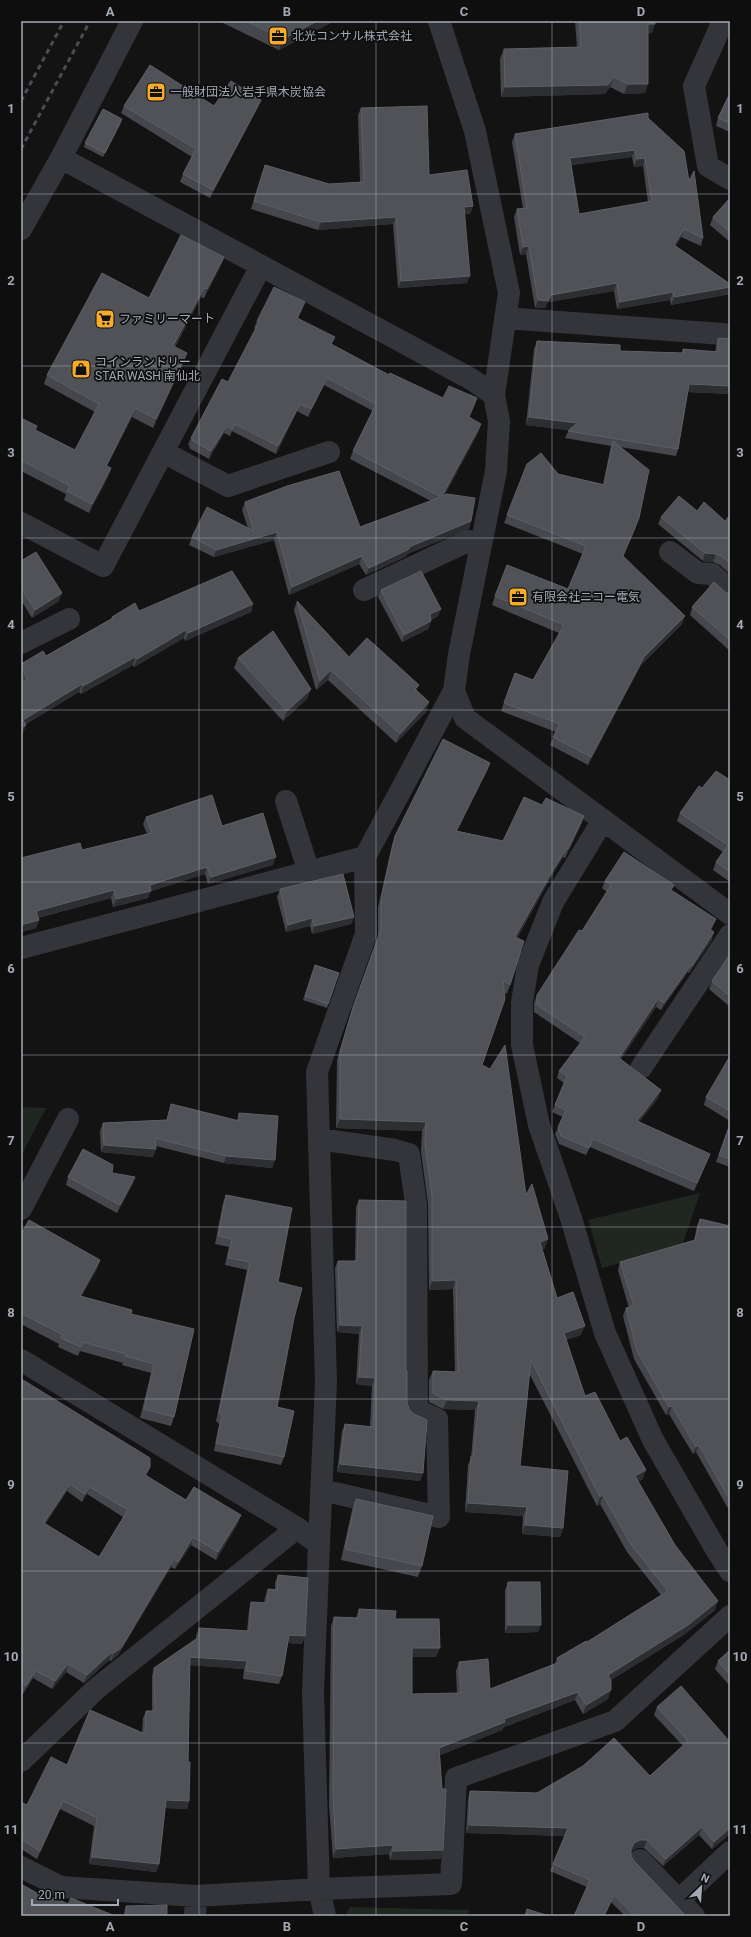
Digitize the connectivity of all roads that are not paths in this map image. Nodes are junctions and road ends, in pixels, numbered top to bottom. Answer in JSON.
{"nodes":[{"id":1,"x":132,"y":21,"type":"edge"},
{"id":2,"x":439,"y":21,"type":"edge"},
{"id":3,"x":722,"y":21,"type":"edge"},
{"id":4,"x":61,"y":158,"type":"junction"},
{"id":5,"x":730,"y":179,"type":"edge"},
{"id":6,"x":21,"y":230,"type":"edge"},
{"id":7,"x":261,"y":266,"type":"junction"},
{"id":8,"x":505,"y":318,"type":"junction"},
{"id":9,"x":723,"y":334,"type":"dead end"},
{"id":10,"x":494,"y":395,"type":"junction"},
{"id":11,"x":163,"y":452,"type":"junction"},
{"id":12,"x":329,"y":452,"type":"dead end"},
{"id":13,"x":21,"y":523,"type":"edge"},
{"id":14,"x":481,"y":542,"type":"junction"},
{"id":15,"x":670,"y":552,"type":"dead end"},
{"id":16,"x":364,"y":590,"type":"dead end"},
{"id":17,"x":730,"y":590,"type":"edge"},
{"id":18,"x":69,"y":619,"type":"dead end"},
{"id":19,"x":21,"y":643,"type":"edge"},
{"id":20,"x":454,"y":691,"type":"junction"},
{"id":21,"x":286,"y":801,"type":"dead end"},
{"id":22,"x":604,"y":820,"type":"junction"},
{"id":23,"x":365,"y":857,"type":"junction"},
{"id":24,"x":309,"y":872,"type":"junction"},
{"id":25,"x":730,"y":914,"type":"edge"},
{"id":26,"x":730,"y":935,"type":"edge"},
{"id":27,"x":21,"y":948,"type":"edge"},
{"id":28,"x":641,"y":1068,"type":"dead end"},
{"id":29,"x":68,"y":1119,"type":"dead end"},
{"id":30,"x":319,"y":1140,"type":"junction"},
{"id":31,"x":21,"y":1209,"type":"edge"},
{"id":32,"x":21,"y":1360,"type":"edge"},
{"id":33,"x":322,"y":1490,"type":"junction"},
{"id":34,"x":297,"y":1528,"type":"junction"},
{"id":35,"x":319,"y":1544,"type":"junction"},
{"id":36,"x":730,"y":1571,"type":"edge"},
{"id":37,"x":730,"y":1616,"type":"edge"},
{"id":38,"x":21,"y":1761,"type":"edge"},
{"id":39,"x":730,"y":1852,"type":"edge"},
{"id":40,"x":640,"y":1860,"type":"dead end"},
{"id":41,"x":21,"y":1867,"type":"edge"},
{"id":42,"x":319,"y":1889,"type":"junction"},
{"id":43,"x":679,"y":1900,"type":"junction"},
{"id":44,"x":195,"y":1906,"type":"edge"},
{"id":45,"x":325,"y":1916,"type":"edge"},
{"id":46,"x":694,"y":1916,"type":"edge"}],
"edges":[{"from":1,"to":4,"type":"street"},
{"from":2,"to":8,"type":"street"},
{"from":3,"to":5,"type":"street"},
{"from":4,"to":6,"type":"street"},
{"from":4,"to":7,"type":"street"},
{"from":7,"to":10,"type":"street"},
{"from":7,"to":11,"type":"street"},
{"from":8,"to":9,"type":"street"},
{"from":8,"to":10,"type":"street"},
{"from":10,"to":14,"type":"street"},
{"from":11,"to":12,"type":"street"},
{"from":11,"to":13,"type":"street"},
{"from":14,"to":16,"type":"street"},
{"from":14,"to":20,"type":"street"},
{"from":15,"to":17,"type":"street"},
{"from":18,"to":19,"type":"street"},
{"from":20,"to":22,"type":"street"},
{"from":20,"to":23,"type":"street"},
{"from":21,"to":24,"type":"street"},
{"from":22,"to":25,"type":"street"},
{"from":22,"to":36,"type":"street"},
{"from":23,"to":24,"type":"street"},
{"from":23,"to":30,"type":"street"},
{"from":24,"to":27,"type":"street"},
{"from":26,"to":28,"type":"street"},
{"from":29,"to":31,"type":"street"},
{"from":30,"to":33,"type":"street"},
{"from":30,"to":33,"type":"street"},
{"from":32,"to":34,"type":"street"},
{"from":33,"to":35,"type":"street"},
{"from":34,"to":35,"type":"street"},
{"from":34,"to":38,"type":"street"},
{"from":35,"to":42,"type":"street"},
{"from":37,"to":42,"type":"street"},
{"from":39,"to":43,"type":"street"},
{"from":40,"to":43,"type":"street"},
{"from":41,"to":44,"type":"street"},
{"from":42,"to":44,"type":"street"},
{"from":42,"to":45,"type":"street"},
{"from":43,"to":46,"type":"street"}]}
